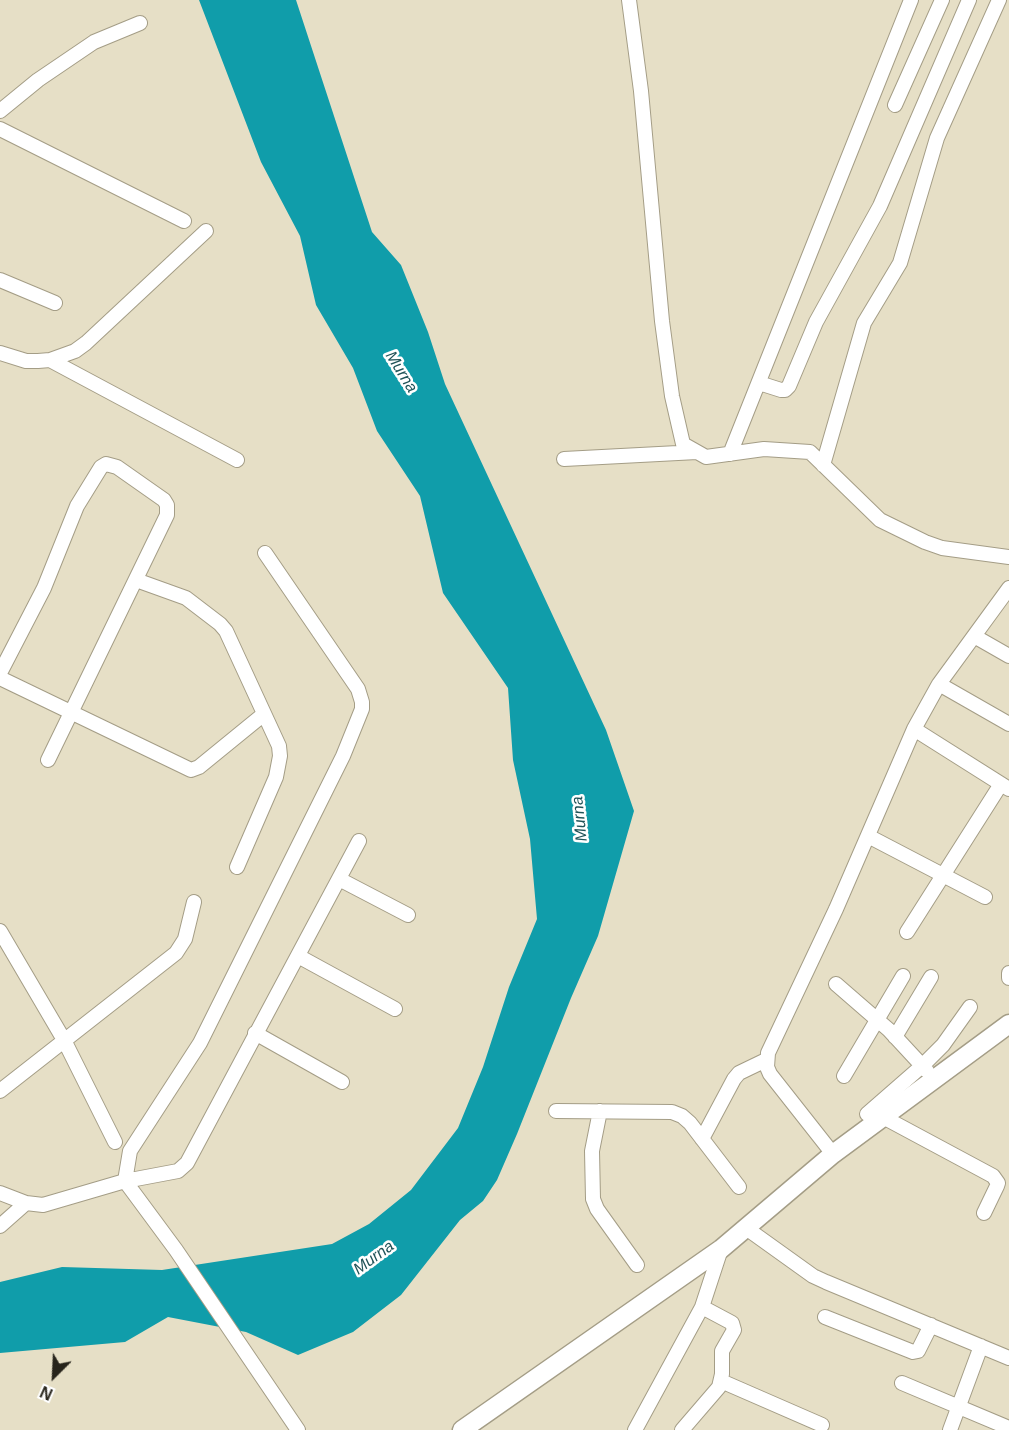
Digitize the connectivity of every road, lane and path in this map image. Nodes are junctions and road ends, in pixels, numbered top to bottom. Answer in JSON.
{"nodes":[{"id":1,"x":629,"y":0,"type":"edge"},
{"id":2,"x":911,"y":0,"type":"edge"},
{"id":3,"x":942,"y":0,"type":"edge"},
{"id":4,"x":969,"y":0,"type":"edge"},
{"id":5,"x":999,"y":0,"type":"edge"},
{"id":6,"x":140,"y":22,"type":"dead end"},
{"id":7,"x":919,"y":51,"type":"junction"},
{"id":8,"x":943,"y":60,"type":"junction"},
{"id":9,"x":895,"y":105,"type":"dead end"},
{"id":10,"x":0,"y":111,"type":"edge"},
{"id":11,"x":0,"y":129,"type":"edge"},
{"id":12,"x":184,"y":221,"type":"dead end"},
{"id":13,"x":206,"y":231,"type":"dead end"},
{"id":14,"x":0,"y":280,"type":"edge"},
{"id":15,"x":54,"y":303,"type":"dead end"},
{"id":16,"x":0,"y":353,"type":"edge"},
{"id":17,"x":50,"y":360,"type":"junction"},
{"id":18,"x":759,"y":382,"type":"junction"},
{"id":19,"x":697,"y":452,"type":"junction"},
{"id":20,"x":730,"y":454,"type":"junction"},
{"id":21,"x":564,"y":459,"type":"dead end"},
{"id":22,"x":237,"y":460,"type":"dead end"},
{"id":23,"x":824,"y":465,"type":"junction"},
{"id":24,"x":265,"y":553,"type":"dead end"},
{"id":25,"x":1009,"y":557,"type":"edge"},
{"id":26,"x":136,"y":580,"type":"junction"},
{"id":27,"x":1009,"y":588,"type":"edge"},
{"id":28,"x":974,"y":636,"type":"junction"},
{"id":29,"x":1009,"y":656,"type":"edge"},
{"id":30,"x":0,"y":675,"type":"edge"},
{"id":31,"x":939,"y":684,"type":"junction"},
{"id":32,"x":73,"y":712,"type":"junction"},
{"id":33,"x":264,"y":714,"type":"junction"},
{"id":34,"x":1009,"y":724,"type":"edge"},
{"id":35,"x":914,"y":729,"type":"junction"},
{"id":36,"x":48,"y":760,"type":"dead end"},
{"id":37,"x":1005,"y":787,"type":"edge"},
{"id":38,"x":868,"y":836,"type":"junction"},
{"id":39,"x":358,"y":841,"type":"dead end"},
{"id":40,"x":237,"y":867,"type":"dead end"},
{"id":41,"x":943,"y":876,"type":"junction"},
{"id":42,"x":339,"y":879,"type":"junction"},
{"id":43,"x":985,"y":897,"type":"dead end"},
{"id":44,"x":194,"y":902,"type":"dead end"},
{"id":45,"x":408,"y":915,"type":"dead end"},
{"id":46,"x":0,"y":931,"type":"edge"},
{"id":47,"x":907,"y":932,"type":"dead end"},
{"id":48,"x":298,"y":956,"type":"junction"},
{"id":49,"x":1009,"y":973,"type":"edge"},
{"id":50,"x":903,"y":976,"type":"dead end"},
{"id":51,"x":932,"y":977,"type":"dead end"},
{"id":52,"x":1009,"y":978,"type":"edge"},
{"id":53,"x":836,"y":984,"type":"dead end"},
{"id":54,"x":970,"y":1006,"type":"dead end"},
{"id":55,"x":395,"y":1009,"type":"dead end"},
{"id":56,"x":878,"y":1020,"type":"junction"},
{"id":57,"x":1009,"y":1024,"type":"edge"},
{"id":58,"x":255,"y":1033,"type":"junction"},
{"id":59,"x":895,"y":1037,"type":"junction"},
{"id":60,"x":63,"y":1040,"type":"junction"},
{"id":61,"x":766,"y":1060,"type":"junction"},
{"id":62,"x":928,"y":1072,"type":"junction"},
{"id":63,"x":844,"y":1076,"type":"dead end"},
{"id":64,"x":342,"y":1082,"type":"dead end"},
{"id":65,"x":0,"y":1091,"type":"edge"},
{"id":66,"x":556,"y":1111,"type":"dead end"},
{"id":67,"x":600,"y":1111,"type":"junction"},
{"id":68,"x":875,"y":1115,"type":"junction"},
{"id":69,"x":702,"y":1139,"type":"junction"},
{"id":70,"x":115,"y":1142,"type":"dead end"},
{"id":71,"x":833,"y":1154,"type":"junction"},
{"id":72,"x":125,"y":1181,"type":"junction"},
{"id":73,"x":739,"y":1187,"type":"dead end"},
{"id":74,"x":0,"y":1193,"type":"edge"},
{"id":75,"x":26,"y":1203,"type":"junction"},
{"id":76,"x":984,"y":1213,"type":"dead end"},
{"id":77,"x":0,"y":1226,"type":"edge"},
{"id":78,"x":746,"y":1228,"type":"junction"},
{"id":79,"x":721,"y":1250,"type":"junction"},
{"id":80,"x":637,"y":1265,"type":"dead end"},
{"id":81,"x":702,"y":1307,"type":"junction"},
{"id":82,"x":825,"y":1317,"type":"dead end"},
{"id":83,"x":931,"y":1325,"type":"junction"},
{"id":84,"x":981,"y":1346,"type":"junction"},
{"id":85,"x":1009,"y":1358,"type":"edge"},
{"id":86,"x":721,"y":1381,"type":"junction"},
{"id":87,"x":902,"y":1383,"type":"dead end"},
{"id":88,"x":958,"y":1408,"type":"junction"},
{"id":89,"x":822,"y":1425,"type":"dead end"},
{"id":90,"x":1009,"y":1428,"type":"edge"},
{"id":91,"x":638,"y":1429,"type":"edge"},
{"id":92,"x":298,"y":1430,"type":"edge"},
{"id":93,"x":462,"y":1430,"type":"edge"},
{"id":94,"x":682,"y":1430,"type":"edge"},
{"id":95,"x":950,"y":1430,"type":"edge"}],
"edges":[{"from":1,"to":19,"type":"street"},
{"from":2,"to":18,"type":"street"},
{"from":3,"to":7,"type":"street"},
{"from":4,"to":8,"type":"street"},
{"from":5,"to":23,"type":"street"},
{"from":6,"to":10,"type":"street"},
{"from":7,"to":8,"type":"street"},
{"from":7,"to":9,"type":"street"},
{"from":8,"to":18,"type":"street"},
{"from":11,"to":12,"type":"street"},
{"from":13,"to":17,"type":"street"},
{"from":14,"to":15,"type":"street"},
{"from":16,"to":17,"type":"street"},
{"from":17,"to":22,"type":"street"},
{"from":18,"to":20,"type":"street"},
{"from":19,"to":20,"type":"street"},
{"from":19,"to":21,"type":"street"},
{"from":20,"to":23,"type":"street"},
{"from":23,"to":25,"type":"street"},
{"from":24,"to":72,"type":"street"},
{"from":26,"to":30,"type":"street"},
{"from":26,"to":32,"type":"street"},
{"from":26,"to":33,"type":"street"},
{"from":27,"to":28,"type":"street"},
{"from":28,"to":29,"type":"street"},
{"from":28,"to":31,"type":"street"},
{"from":30,"to":32,"type":"street"},
{"from":31,"to":34,"type":"street"},
{"from":31,"to":35,"type":"street"},
{"from":32,"to":33,"type":"street"},
{"from":32,"to":36,"type":"street"},
{"from":33,"to":40,"type":"street"},
{"from":35,"to":37,"type":"street"},
{"from":35,"to":38,"type":"street"},
{"from":37,"to":41,"type":"street"},
{"from":38,"to":41,"type":"street"},
{"from":38,"to":61,"type":"street"},
{"from":39,"to":42,"type":"street"},
{"from":41,"to":43,"type":"street"},
{"from":41,"to":47,"type":"street"},
{"from":42,"to":45,"type":"street"},
{"from":42,"to":48,"type":"street"},
{"from":44,"to":60,"type":"street"},
{"from":46,"to":60,"type":"street"},
{"from":48,"to":55,"type":"street"},
{"from":48,"to":58,"type":"street"},
{"from":49,"to":52,"type":"street"},
{"from":50,"to":56,"type":"street"},
{"from":51,"to":59,"type":"street"},
{"from":53,"to":56,"type":"street"},
{"from":54,"to":62,"type":"street"},
{"from":56,"to":59,"type":"street"},
{"from":56,"to":63,"type":"street"},
{"from":57,"to":62,"type":"main road"},
{"from":58,"to":64,"type":"street"},
{"from":58,"to":72,"type":"street"},
{"from":59,"to":62,"type":"street"},
{"from":60,"to":65,"type":"street"},
{"from":60,"to":70,"type":"street"},
{"from":61,"to":69,"type":"street"},
{"from":61,"to":71,"type":"street"},
{"from":62,"to":68,"type":"main road"},
{"from":66,"to":67,"type":"street"},
{"from":67,"to":69,"type":"street"},
{"from":67,"to":80,"type":"street"},
{"from":68,"to":71,"type":"main road"},
{"from":68,"to":76,"type":"street"},
{"from":69,"to":73,"type":"street"},
{"from":71,"to":78,"type":"main road"},
{"from":72,"to":75,"type":"street"},
{"from":72,"to":92,"type":"street"},
{"from":74,"to":75,"type":"street"},
{"from":75,"to":77,"type":"street"},
{"from":78,"to":79,"type":"main road"},
{"from":78,"to":83,"type":"street"},
{"from":79,"to":81,"type":"street"},
{"from":79,"to":93,"type":"main road"},
{"from":81,"to":86,"type":"street"},
{"from":81,"to":91,"type":"street"},
{"from":82,"to":83,"type":"street"},
{"from":83,"to":84,"type":"street"},
{"from":84,"to":85,"type":"street"},
{"from":84,"to":88,"type":"street"},
{"from":86,"to":89,"type":"street"},
{"from":86,"to":94,"type":"street"},
{"from":87,"to":88,"type":"street"},
{"from":88,"to":90,"type":"street"},
{"from":88,"to":95,"type":"street"}]}
